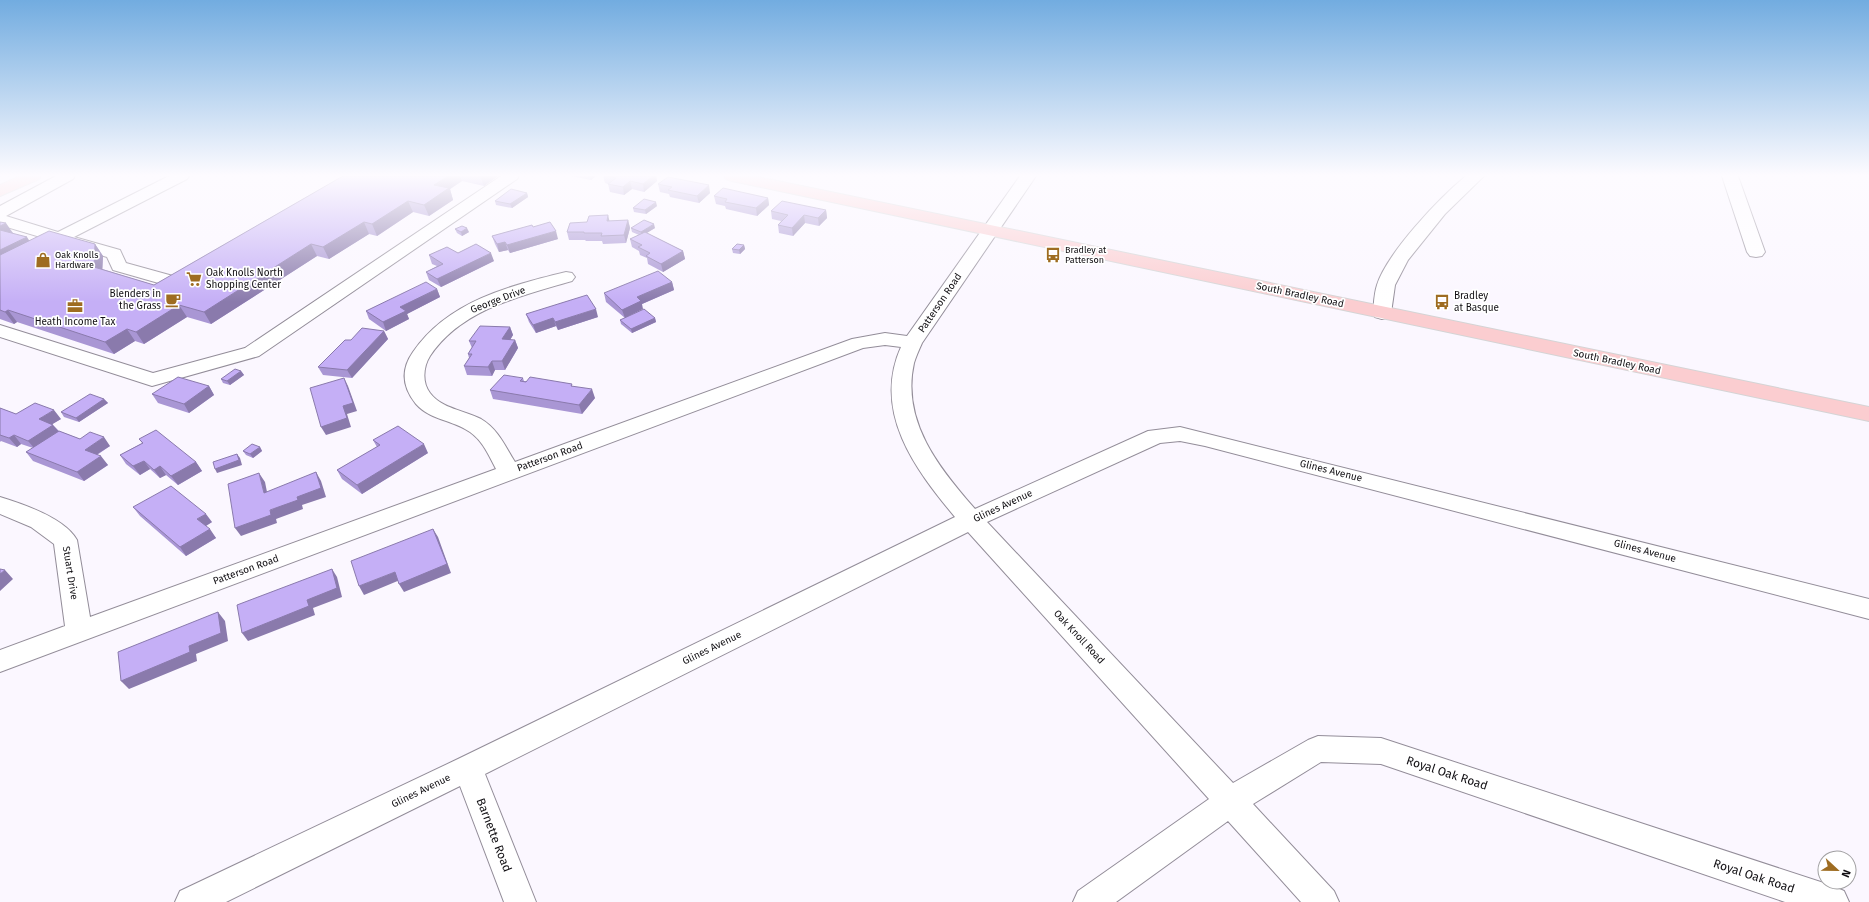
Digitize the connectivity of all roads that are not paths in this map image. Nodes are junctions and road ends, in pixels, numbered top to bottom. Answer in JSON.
{"nodes":[{"id":1,"x":98,"y":218,"type":"edge"},
{"id":2,"x":449,"y":218,"type":"edge"},
{"id":3,"x":952,"y":218,"type":"edge"},
{"id":4,"x":959,"y":218,"type":"edge"},
{"id":5,"x":999,"y":218,"type":"edge"},
{"id":6,"x":1435,"y":218,"type":"edge"},
{"id":7,"x":1744,"y":218,"type":"edge"},
{"id":8,"x":0,"y":220,"type":"edge"},
{"id":9,"x":993,"y":226,"type":"junction"},
{"id":10,"x":59,"y":238,"type":"junction"},
{"id":11,"x":1756,"y":252,"type":"dead end"},
{"id":12,"x":201,"y":266,"type":"edge"},
{"id":13,"x":566,"y":277,"type":"dead end"},
{"id":14,"x":1383,"y":308,"type":"junction"},
{"id":15,"x":0,"y":330,"type":"edge"},
{"id":16,"x":912,"y":343,"type":"junction"},
{"id":17,"x":1869,"y":402,"type":"edge"},
{"id":18,"x":1869,"y":414,"type":"edge"},
{"id":19,"x":510,"y":472,"type":"junction"},
{"id":20,"x":0,"y":505,"type":"edge"},
{"id":21,"x":971,"y":520,"type":"junction"},
{"id":22,"x":1869,"y":609,"type":"edge"},
{"id":23,"x":79,"y":632,"type":"junction"},
{"id":24,"x":0,"y":661,"type":"edge"},
{"id":25,"x":468,"y":768,"type":"junction"},
{"id":26,"x":1231,"y":801,"type":"junction"},
{"id":27,"x":191,"y":902,"type":"edge"},
{"id":28,"x":520,"y":902,"type":"edge"},
{"id":29,"x":1089,"y":902,"type":"edge"},
{"id":30,"x":1323,"y":902,"type":"edge"},
{"id":31,"x":1833,"y":902,"type":"edge"}],
"edges":[{"from":1,"to":10,"type":"street"},
{"from":2,"to":15,"type":"street"},
{"from":3,"to":9,"type":"main road","name":"South Bradley Road"},
{"from":4,"to":9,"type":"main road","name":"South Bradley Road"},
{"from":5,"to":9,"type":"street","name":"Patterson Road"},
{"from":6,"to":14,"type":"street"},
{"from":7,"to":11,"type":"street"},
{"from":8,"to":10,"type":"street"},
{"from":9,"to":14,"type":"main road","name":"South Bradley Road"},
{"from":9,"to":16,"type":"street","name":"Patterson Road"},
{"from":10,"to":12,"type":"street"},
{"from":13,"to":19,"type":"street","name":"George Drive"},
{"from":14,"to":17,"type":"main road","name":"South Bradley Road"},
{"from":14,"to":18,"type":"main road","name":"South Bradley Road"},
{"from":16,"to":19,"type":"street","name":"Patterson Road"},
{"from":16,"to":21,"type":"street","name":"Oak Knoll Road"},
{"from":19,"to":23,"type":"street","name":"Patterson Road"},
{"from":20,"to":23,"type":"street","name":"Stuart Drive"},
{"from":21,"to":22,"type":"street","name":"Glines Avenue"},
{"from":21,"to":25,"type":"street","name":"Glines Avenue"},
{"from":21,"to":26,"type":"street","name":"Oak Knoll Road"},
{"from":23,"to":24,"type":"street","name":"Patterson Road"},
{"from":25,"to":27,"type":"street","name":"Glines Avenue"},
{"from":25,"to":28,"type":"street","name":"Barnette Road"},
{"from":26,"to":29,"type":"street","name":"Royal Oak Road"},
{"from":26,"to":30,"type":"street","name":"Oak Knoll Road"},
{"from":26,"to":31,"type":"street","name":"Royal Oak Road"}]}
